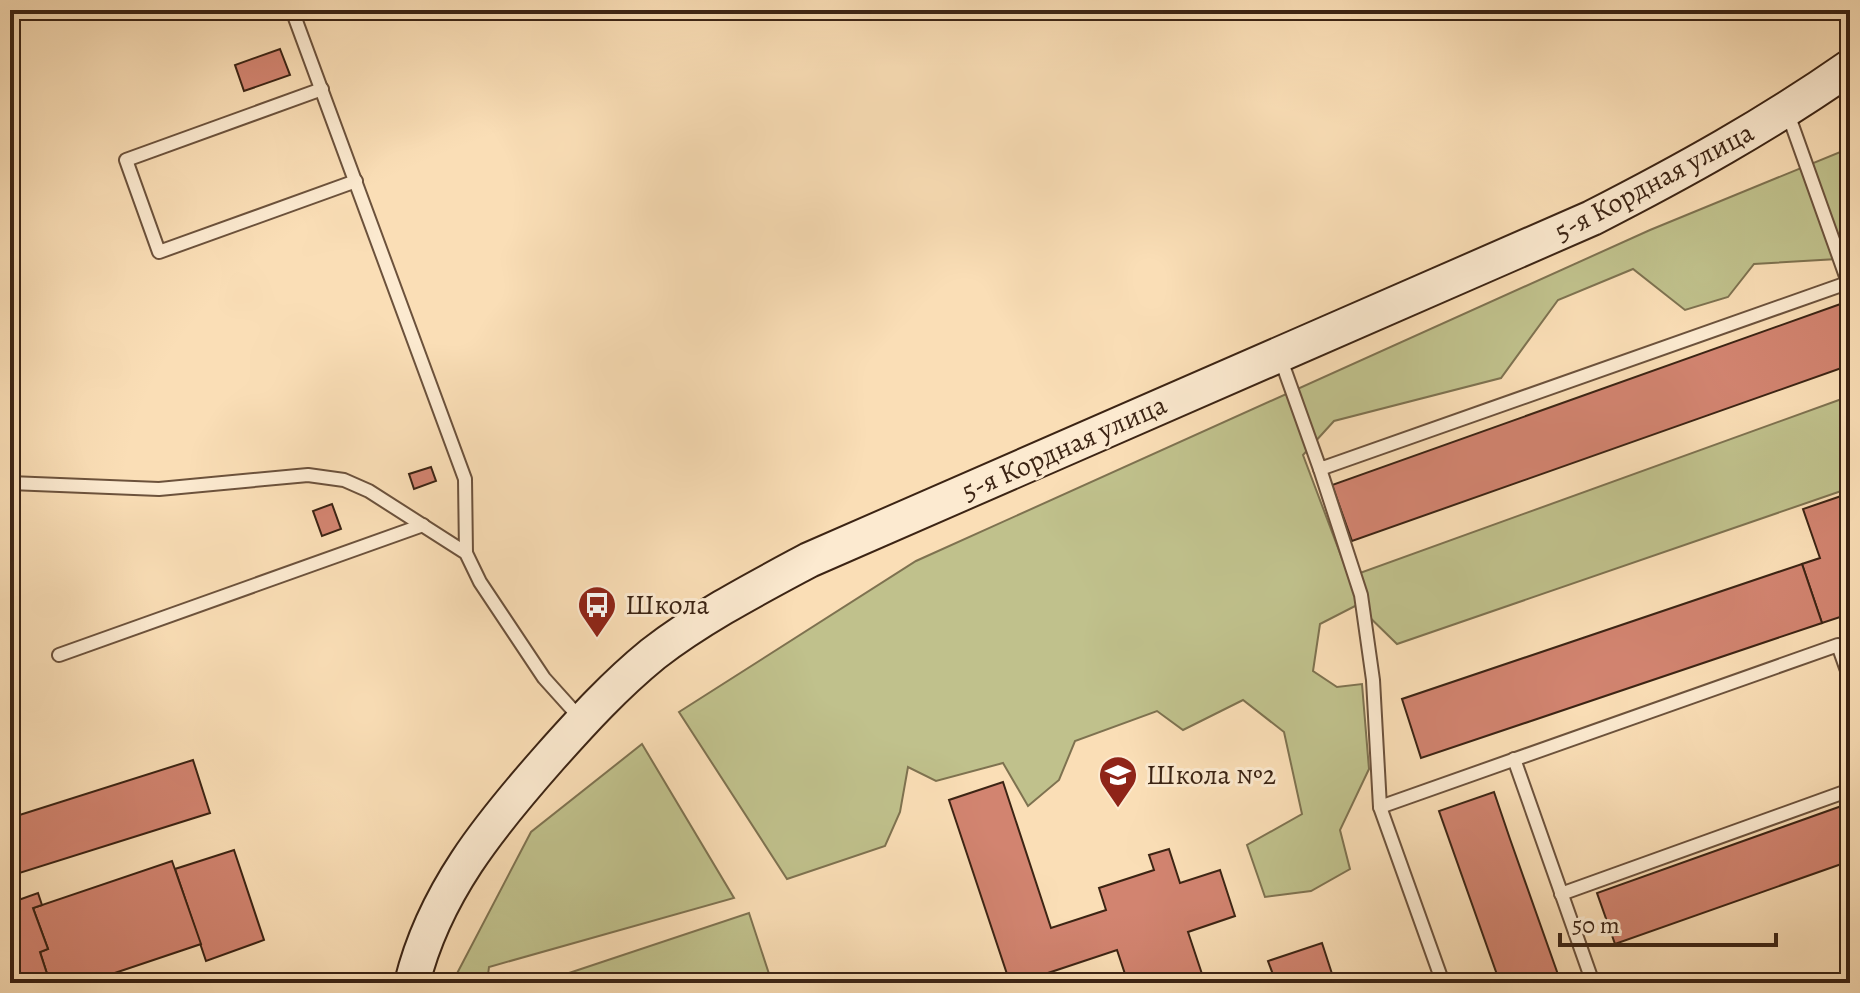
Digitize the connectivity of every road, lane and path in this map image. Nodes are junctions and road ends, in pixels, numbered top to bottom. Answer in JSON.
{"nodes":[{"id":1,"x":292,"y":10,"type":"edge"},
{"id":2,"x":1850,"y":67,"type":"edge"},
{"id":3,"x":322,"y":89,"type":"junction"},
{"id":4,"x":1787,"y":111,"type":"junction"},
{"id":5,"x":356,"y":181,"type":"junction"},
{"id":6,"x":1849,"y":282,"type":"edge"},
{"id":7,"x":1279,"y":353,"type":"junction"},
{"id":8,"x":1320,"y":469,"type":"junction"},
{"id":9,"x":10,"y":483,"type":"edge"},
{"id":10,"x":423,"y":525,"type":"junction"},
{"id":11,"x":466,"y":553,"type":"junction"},
{"id":12,"x":59,"y":655,"type":"dead end"},
{"id":13,"x":1850,"y":679,"type":"edge"},
{"id":14,"x":582,"y":721,"type":"junction"},
{"id":15,"x":1514,"y":759,"type":"junction"},
{"id":16,"x":1850,"y":790,"type":"edge"},
{"id":17,"x":1380,"y":807,"type":"junction"},
{"id":18,"x":1561,"y":894,"type":"junction"},
{"id":19,"x":412,"y":983,"type":"edge"},
{"id":20,"x":1443,"y":983,"type":"edge"},
{"id":21,"x":1593,"y":983,"type":"edge"}],
"edges":[{"from":1,"to":3,"type":"lane"},
{"from":2,"to":4,"type":"main road","name":"5-я Кордная улица"},
{"from":3,"to":5,"type":"lane"},
{"from":3,"to":5,"type":"lane"},
{"from":4,"to":6,"type":"lane"},
{"from":4,"to":7,"type":"main road","name":"5-я Кордная улица"},
{"from":5,"to":11,"type":"lane"},
{"from":6,"to":8,"type":"lane"},
{"from":7,"to":8,"type":"lane"},
{"from":7,"to":14,"type":"main road","name":"5-я Кордная улица"},
{"from":8,"to":17,"type":"lane"},
{"from":9,"to":10,"type":"lane"},
{"from":10,"to":11,"type":"lane"},
{"from":10,"to":12,"type":"lane"},
{"from":11,"to":14,"type":"lane"},
{"from":13,"to":15,"type":"lane"},
{"from":14,"to":19,"type":"main road","name":"5-я Кордная улица"},
{"from":15,"to":17,"type":"lane"},
{"from":15,"to":18,"type":"lane"},
{"from":16,"to":18,"type":"lane"},
{"from":17,"to":20,"type":"lane"},
{"from":18,"to":21,"type":"lane"}]}
